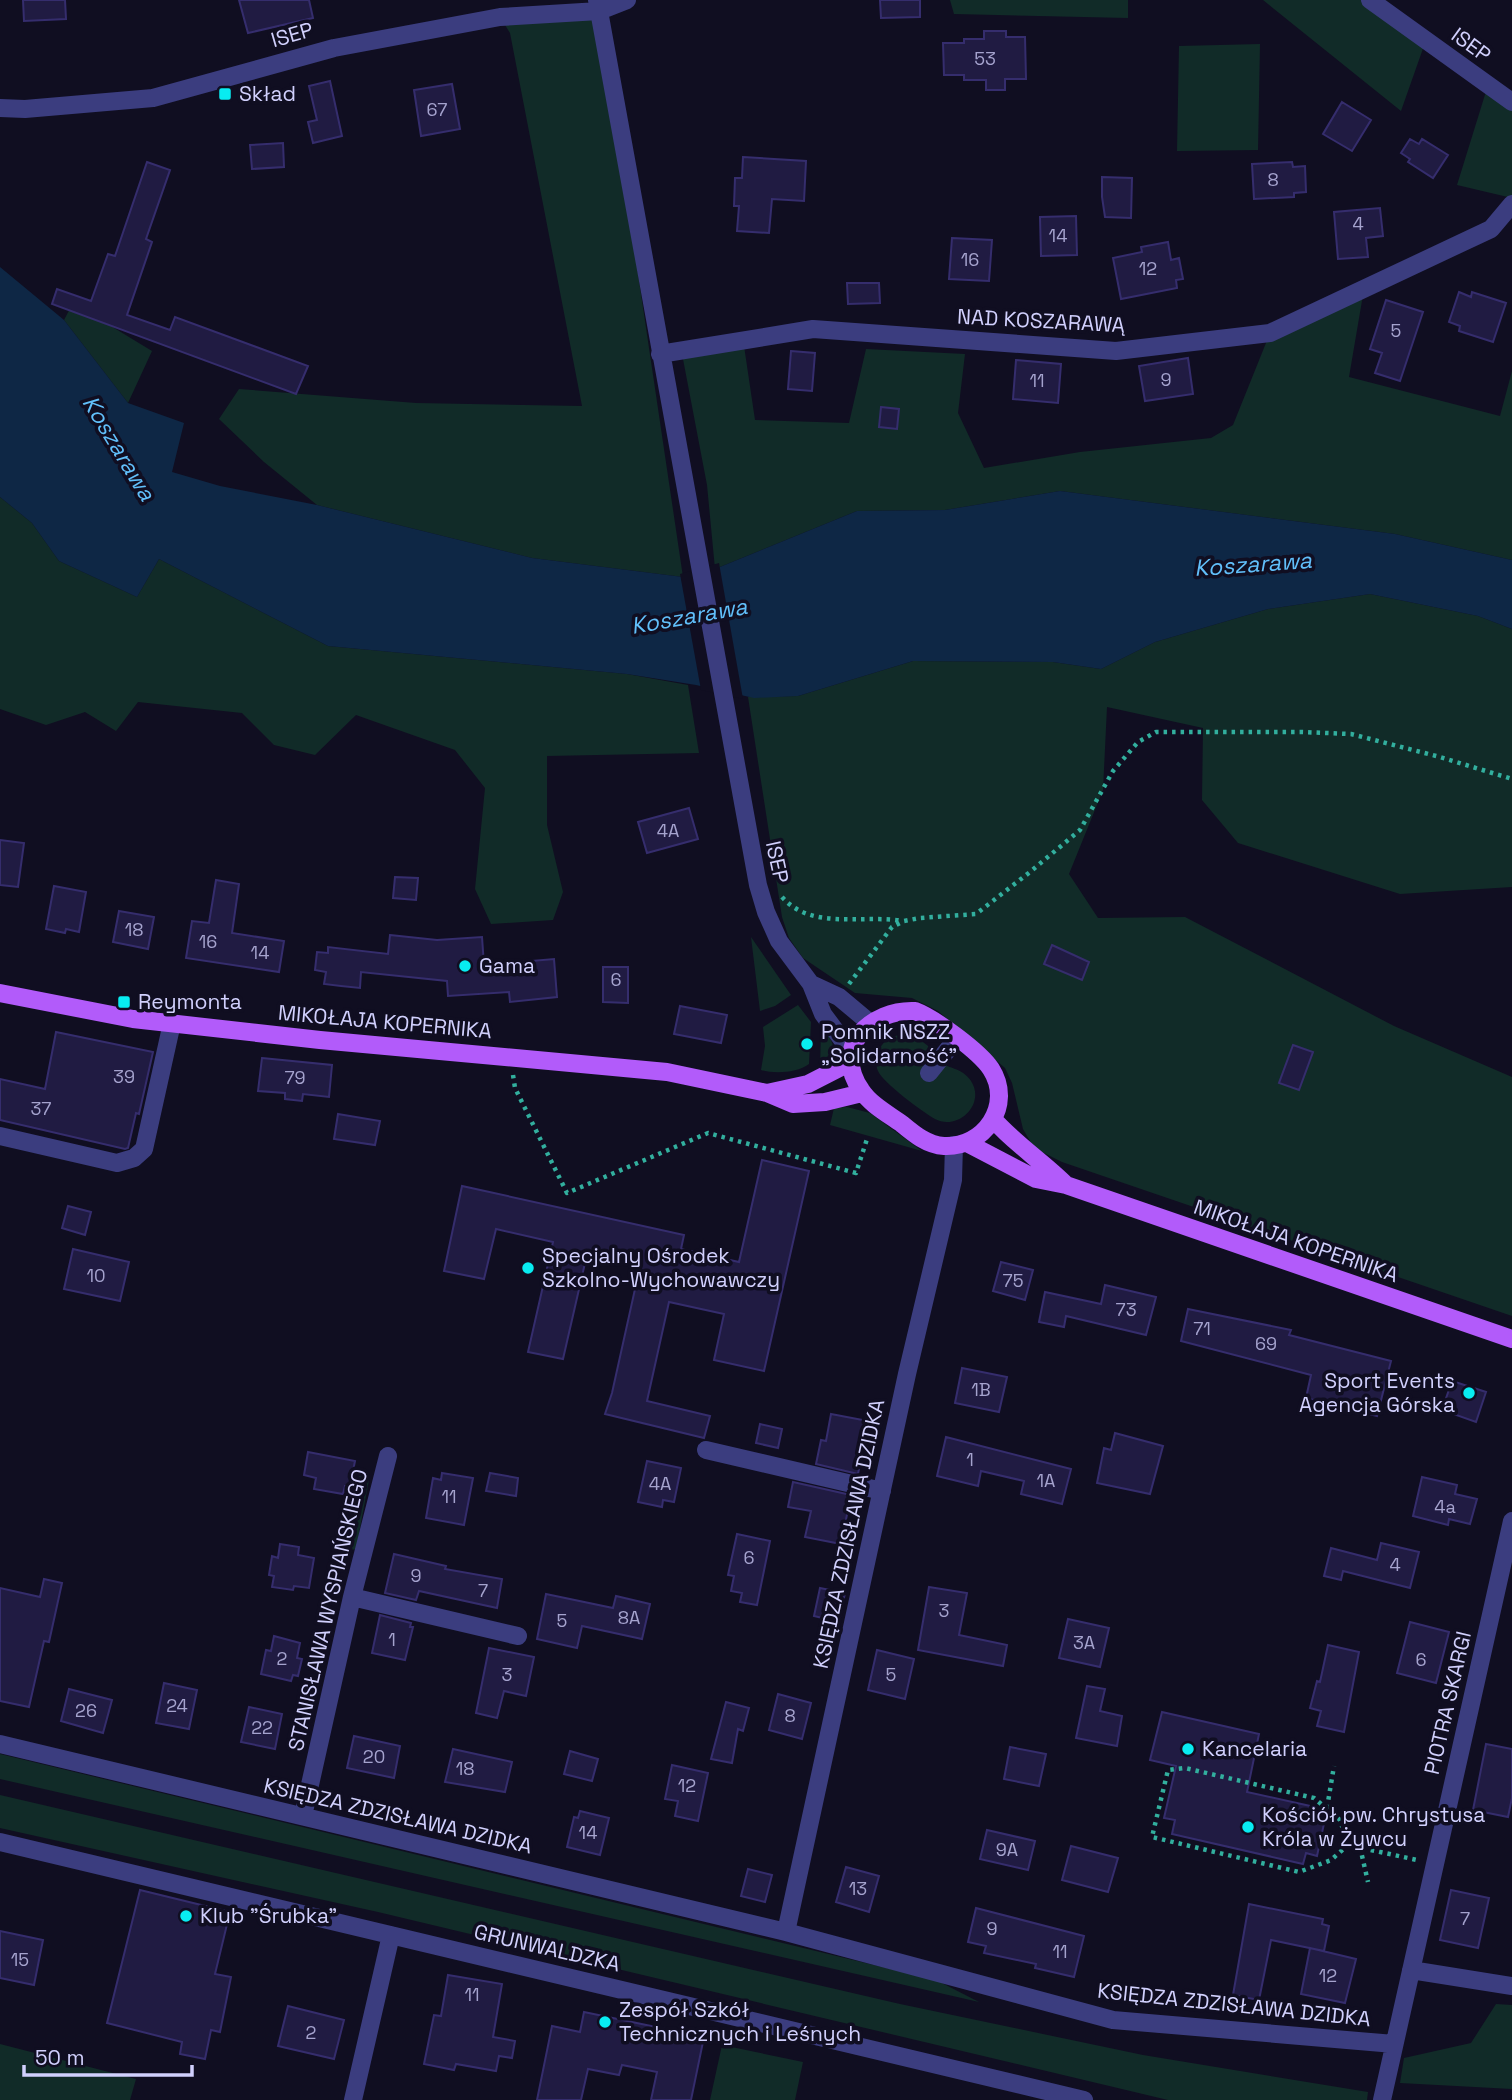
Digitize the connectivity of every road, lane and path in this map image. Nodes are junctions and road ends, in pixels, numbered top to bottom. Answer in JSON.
{"nodes":[{"id":1,"x":627,"y":0,"type":"edge"},
{"id":2,"x":1370,"y":0,"type":"edge"},
{"id":3,"x":598,"y":6,"type":"edge"},
{"id":4,"x":1512,"y":102,"type":"edge"},
{"id":5,"x":0,"y":108,"type":"edge"},
{"id":6,"x":1512,"y":204,"type":"edge"},
{"id":7,"x":660,"y":354,"type":"junction"},
{"id":8,"x":1512,"y":779,"type":"edge"},
{"id":9,"x":779,"y":892,"type":"dead end"},
{"id":10,"x":904,"y":921,"type":"junction"},
{"id":11,"x":811,"y":984,"type":"junction"},
{"id":12,"x":0,"y":992,"type":"edge"},
{"id":13,"x":843,"y":992,"type":"dead end"},
{"id":14,"x":172,"y":1023,"type":"junction"},
{"id":15,"x":870,"y":1023,"type":"junction"},
{"id":16,"x":957,"y":1038,"type":"junction"},
{"id":17,"x":512,"y":1057,"type":"junction"},
{"id":18,"x":852,"y":1058,"type":"junction"},
{"id":19,"x":929,"y":1073,"type":"dead end"},
{"id":20,"x":767,"y":1093,"type":"junction"},
{"id":21,"x":862,"y":1093,"type":"junction"},
{"id":22,"x":993,"y":1119,"type":"junction"},
{"id":23,"x":0,"y":1136,"type":"edge"},
{"id":24,"x":867,"y":1139,"type":"dead end"},
{"id":25,"x":960,"y":1144,"type":"junction"},
{"id":26,"x":1066,"y":1185,"type":"junction"},
{"id":27,"x":1512,"y":1339,"type":"edge"},
{"id":28,"x":706,"y":1450,"type":"dead end"},
{"id":29,"x":388,"y":1456,"type":"dead end"},
{"id":30,"x":882,"y":1491,"type":"junction"},
{"id":31,"x":1512,"y":1521,"type":"edge"},
{"id":32,"x":352,"y":1597,"type":"junction"},
{"id":33,"x":518,"y":1636,"type":"dead end"},
{"id":34,"x":0,"y":1744,"type":"edge"},
{"id":35,"x":1334,"y":1766,"type":"dead end"},
{"id":36,"x":1327,"y":1809,"type":"junction"},
{"id":37,"x":303,"y":1816,"type":"junction"},
{"id":38,"x":0,"y":1842,"type":"edge"},
{"id":39,"x":1348,"y":1845,"type":"junction"},
{"id":40,"x":1360,"y":1847,"type":"junction"},
{"id":41,"x":1435,"y":1864,"type":"junction"},
{"id":42,"x":1368,"y":1882,"type":"dead end"},
{"id":43,"x":786,"y":1932,"type":"junction"},
{"id":44,"x":391,"y":1935,"type":"junction"},
{"id":45,"x":1411,"y":1970,"type":"junction"},
{"id":46,"x":1512,"y":1986,"type":"edge"},
{"id":47,"x":1394,"y":2045,"type":"junction"},
{"id":48,"x":354,"y":2100,"type":"edge"},
{"id":49,"x":1084,"y":2100,"type":"edge"},
{"id":50,"x":1382,"y":2100,"type":"edge"}],
"edges":[{"from":1,"to":3,"type":"street","name":"ISEP"},
{"from":2,"to":4,"type":"street","name":"ISEP"},
{"from":3,"to":5,"type":"street","name":"ISEP"},
{"from":3,"to":7,"type":"street"},
{"from":6,"to":7,"type":"street","name":"NAD KOSZARAWĄ"},
{"from":7,"to":11,"type":"street","name":"ISEP"},
{"from":8,"to":10,"type":"path"},
{"from":9,"to":10,"type":"path"},
{"from":10,"to":13,"type":"path"},
{"from":11,"to":15,"type":"street","name":"ISEP"},
{"from":11,"to":18,"type":"street","name":"ISEP"},
{"from":12,"to":14,"type":"main road","name":"MIKOŁAJA KOPERNIKA"},
{"from":14,"to":17,"type":"main road","name":"MIKOŁAJA KOPERNIKA"},
{"from":14,"to":23,"type":"street"},
{"from":15,"to":16,"type":"main road"},
{"from":15,"to":18,"type":"main road"},
{"from":16,"to":19,"type":"street"},
{"from":16,"to":22,"type":"main road"},
{"from":17,"to":20,"type":"main road","name":"MIKOŁAJA KOPERNIKA"},
{"from":17,"to":24,"type":"path"},
{"from":18,"to":20,"type":"main road","name":"MIKOŁAJA KOPERNIKA"},
{"from":18,"to":21,"type":"main road"},
{"from":20,"to":21,"type":"main road","name":"MIKOŁAJA KOPERNIKA"},
{"from":21,"to":25,"type":"main road"},
{"from":22,"to":25,"type":"main road"},
{"from":22,"to":26,"type":"main road","name":"MIKOŁAJA KOPERNIKA"},
{"from":25,"to":26,"type":"main road","name":"MIKOŁAJA KOPERNIKA"},
{"from":25,"to":30,"type":"street","name":"KSIĘDZA ZDZISŁAWA DZIDKA"},
{"from":26,"to":27,"type":"main road","name":"MIKOŁAJA KOPERNIKA"},
{"from":28,"to":30,"type":"street"},
{"from":29,"to":32,"type":"street","name":"STANISŁAWA WYSPIAŃSKIEGO"},
{"from":30,"to":43,"type":"street","name":"KSIĘDZA ZDZISŁAWA DZIDKA"},
{"from":31,"to":41,"type":"street","name":"PIOTRA SKARGI"},
{"from":32,"to":33,"type":"street"},
{"from":32,"to":37,"type":"street","name":"STANISŁAWA WYSPIAŃSKIEGO"},
{"from":34,"to":37,"type":"street","name":"KSIĘDZA ZDZISŁAWA DZIDKA"},
{"from":35,"to":36,"type":"path"},
{"from":36,"to":39,"type":"path"},
{"from":36,"to":39,"type":"path"},
{"from":37,"to":43,"type":"street","name":"KSIĘDZA ZDZISŁAWA DZIDKA"},
{"from":38,"to":44,"type":"street","name":"GRUNWALDZKA"},
{"from":39,"to":40,"type":"path"},
{"from":40,"to":41,"type":"path"},
{"from":40,"to":42,"type":"path"},
{"from":41,"to":45,"type":"street","name":"PIOTRA SKARGI"},
{"from":43,"to":47,"type":"street","name":"KSIĘDZA ZDZISŁAWA DZIDKA"},
{"from":44,"to":48,"type":"street"},
{"from":44,"to":49,"type":"street","name":"GRUNWALDZKA"},
{"from":45,"to":46,"type":"street"},
{"from":45,"to":47,"type":"street","name":"PIOTRA SKARGI"},
{"from":47,"to":50,"type":"street","name":"PIOTRA SKARGI"}]}
